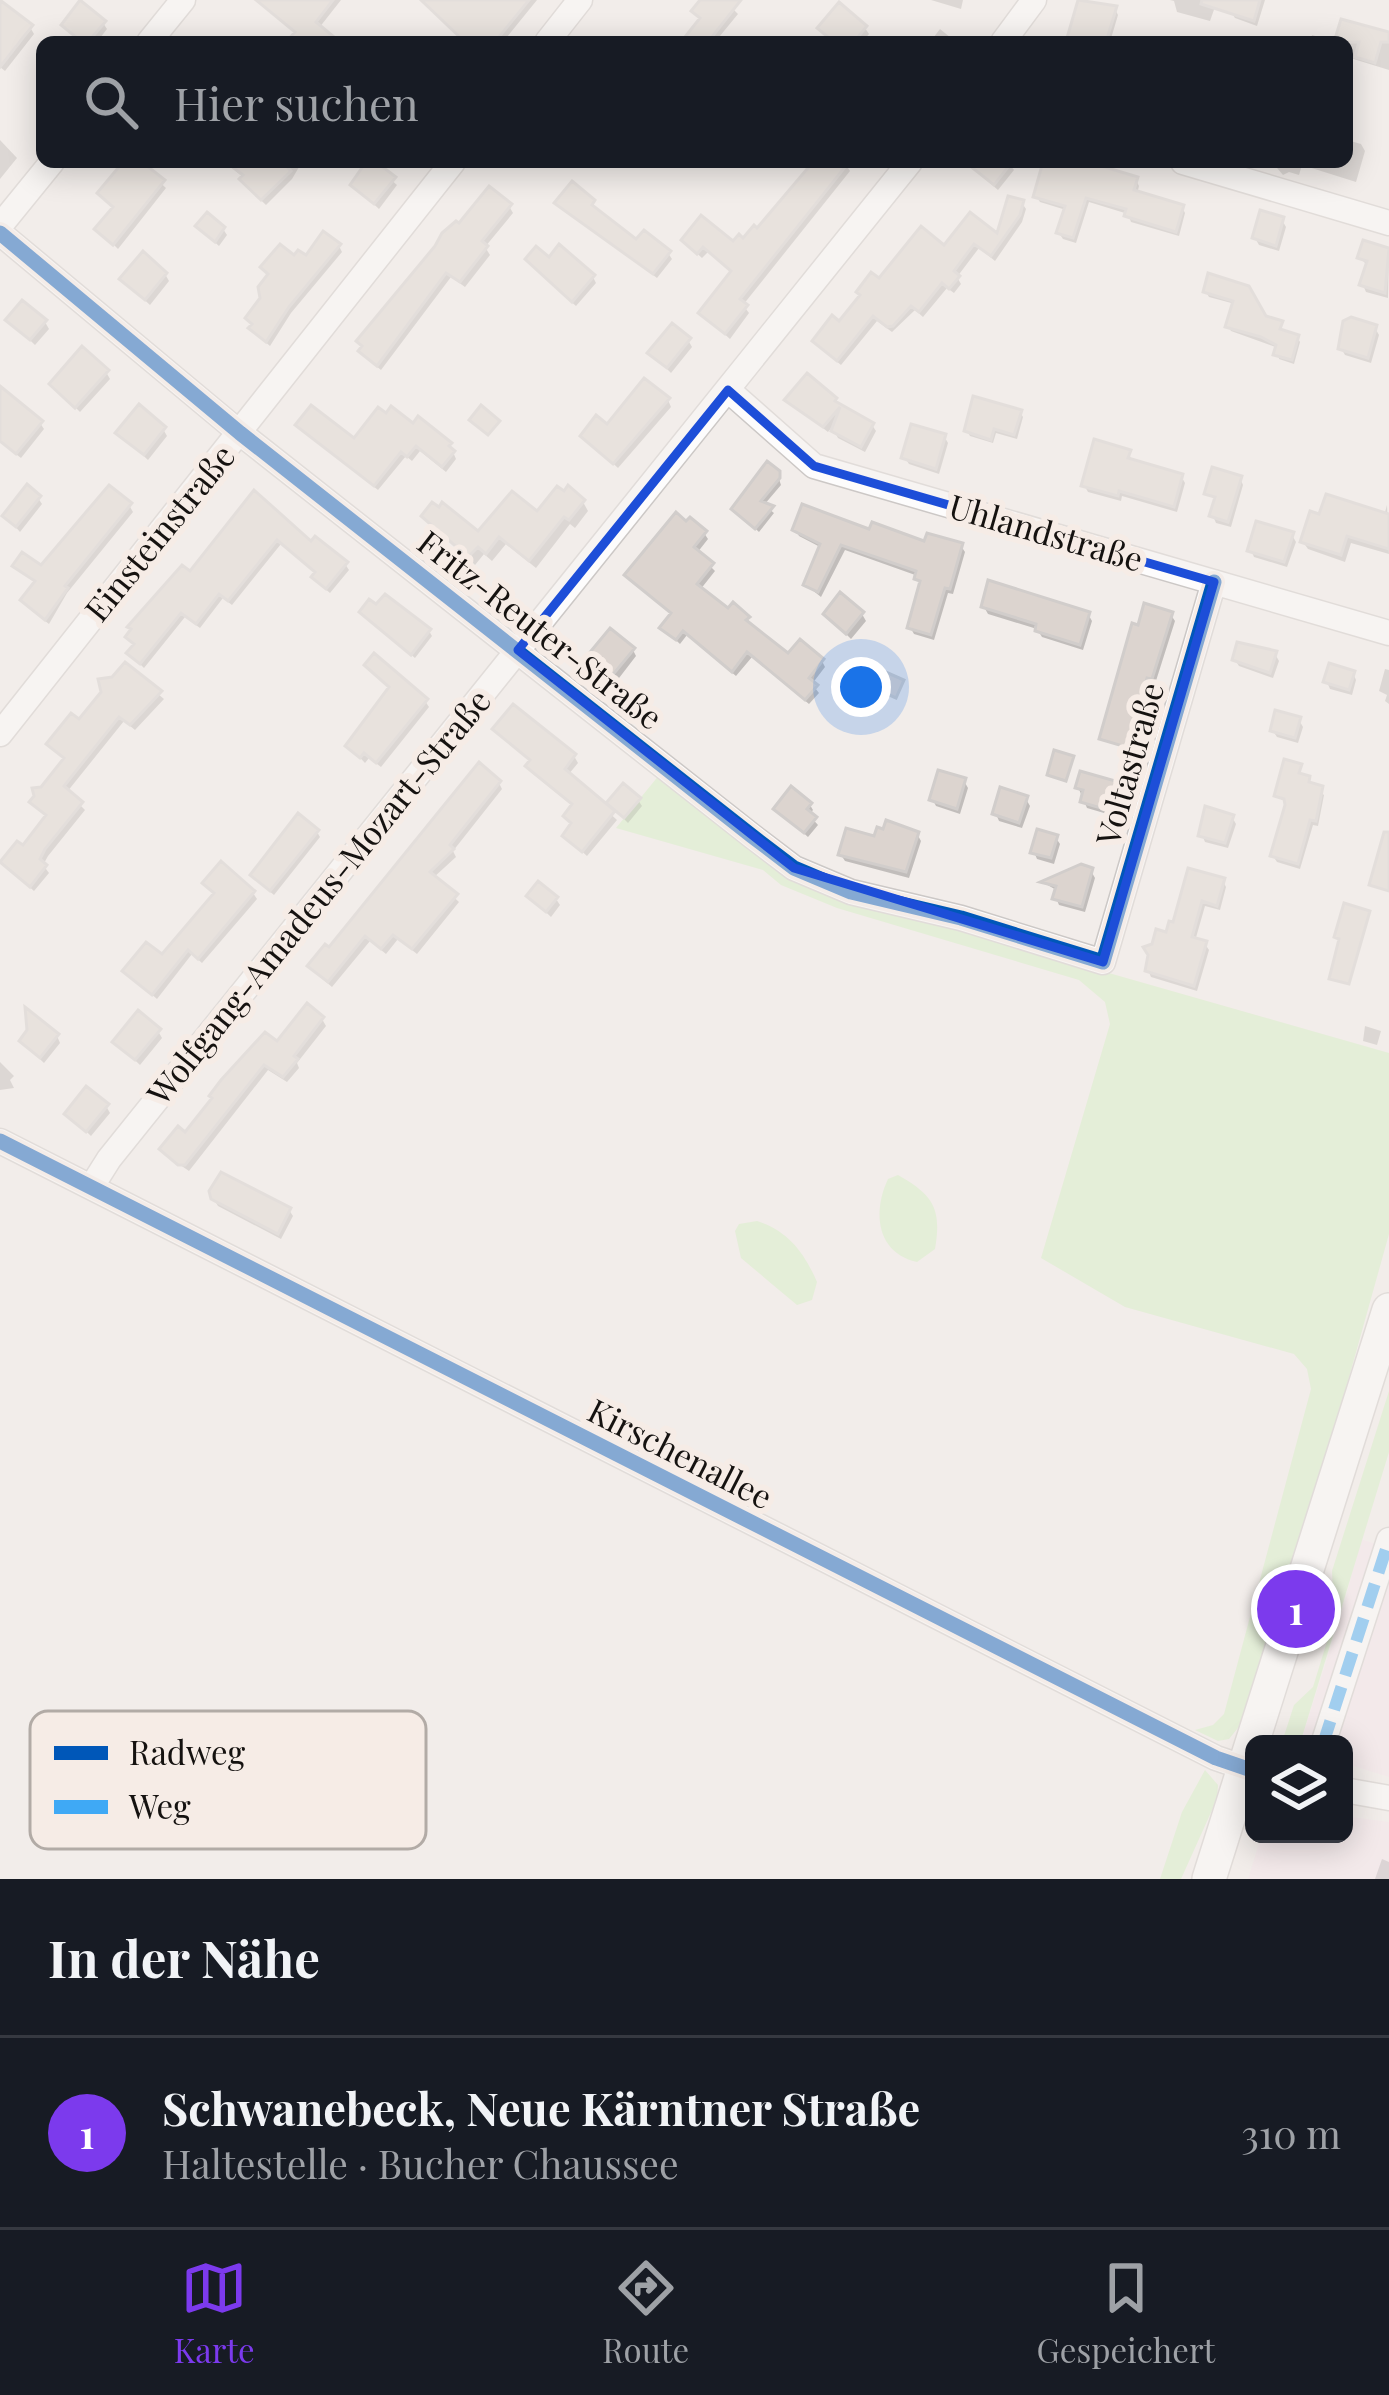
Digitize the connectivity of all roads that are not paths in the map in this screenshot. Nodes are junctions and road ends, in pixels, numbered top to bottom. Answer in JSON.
{"nodes":[{"id":1,"x":183,"y":0,"type":"edge"},
{"id":2,"x":580,"y":0,"type":"edge"},
{"id":3,"x":1034,"y":0,"type":"edge"},
{"id":4,"x":154,"y":36,"type":"edge"},
{"id":5,"x":552,"y":36,"type":"edge"},
{"id":6,"x":1007,"y":36,"type":"edge"},
{"id":7,"x":47,"y":168,"type":"edge"},
{"id":8,"x":448,"y":168,"type":"edge"},
{"id":9,"x":905,"y":168,"type":"edge"},
{"id":10,"x":1203,"y":168,"type":"edge"},
{"id":11,"x":1389,"y":223,"type":"edge"},
{"id":12,"x":0,"y":229,"type":"edge"},
{"id":13,"x":728,"y":390,"type":"junction"},
{"id":14,"x":240,"y":433,"type":"junction"},
{"id":15,"x":1214,"y":582,"type":"junction"},
{"id":16,"x":1389,"y":633,"type":"edge"},
{"id":17,"x":518,"y":650,"type":"junction"},
{"id":18,"x":0,"y":734,"type":"edge"},
{"id":19,"x":1103,"y":962,"type":"joint"},
{"id":20,"x":0,"y":1141,"type":"edge"},
{"id":21,"x":92,"y":1186,"type":"junction"},
{"id":22,"x":1389,"y":1310,"type":"edge"},
{"id":23,"x":1389,"y":1540,"type":"edge"},
{"id":24,"x":1259,"y":1735,"type":"edge"},
{"id":25,"x":1326,"y":1735,"type":"edge"},
{"id":26,"x":1245,"y":1768,"type":"edge"},
{"id":27,"x":1245,"y":1780,"type":"edge"},
{"id":28,"x":1353,"y":1792,"type":"edge"},
{"id":29,"x":1389,"y":1798,"type":"edge"},
{"id":30,"x":1209,"y":1879,"type":"edge"}],
"edges":[{"from":1,"to":4,"type":"street"},
{"from":2,"to":5,"type":"street"},
{"from":3,"to":6,"type":"street"},
{"from":7,"to":12,"type":"street"},
{"from":8,"to":14,"type":"street","name":"Einsteinstraße"},
{"from":9,"to":13,"type":"street","name":"Wolfgang-Amadeus-Mozart-Straße"},
{"from":10,"to":11,"type":"street"},
{"from":12,"to":14,"type":"street","name":"Fritz-Reuter-Straße"},
{"from":13,"to":15,"type":"street","name":"Uhlandstraße"},
{"from":13,"to":17,"type":"street","name":"Wolfgang-Amadeus-Mozart-Straße"},
{"from":14,"to":17,"type":"street","name":"Fritz-Reuter-Straße"},
{"from":14,"to":18,"type":"street","name":"Einsteinstraße"},
{"from":15,"to":16,"type":"street","name":"Uhlandstraße"},
{"from":15,"to":19,"type":"street","name":"Voltastraße"},
{"from":17,"to":19,"type":"street","name":"Fritz-Reuter-Straße"},
{"from":17,"to":21,"type":"street","name":"Wolfgang-Amadeus-Mozart-Straße"},
{"from":20,"to":21,"type":"street","name":"Kirschenallee"},
{"from":21,"to":26,"type":"street","name":"Kirschenallee"},
{"from":22,"to":24,"type":"main road"},
{"from":23,"to":25,"type":"street"},
{"from":27,"to":30,"type":"main road"},
{"from":28,"to":29,"type":"street"}]}
